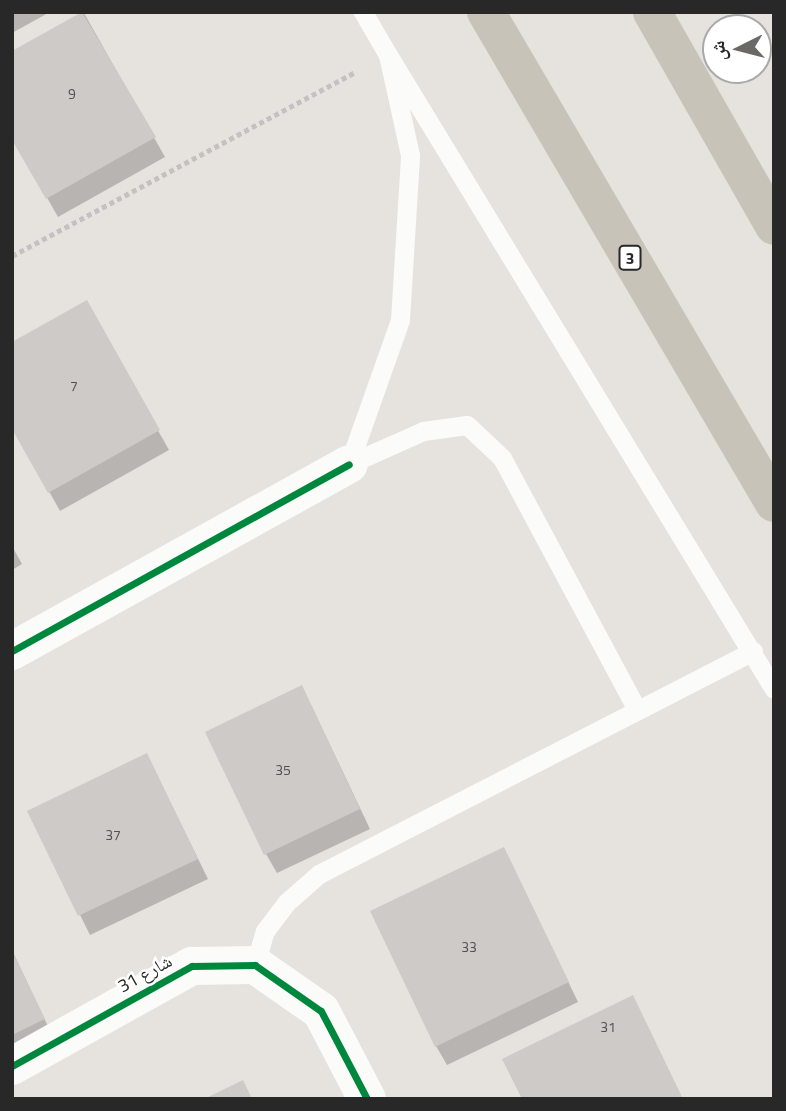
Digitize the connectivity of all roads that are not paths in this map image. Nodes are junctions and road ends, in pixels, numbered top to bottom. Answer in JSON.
{"nodes":[{"id":1,"x":363,"y":12,"type":"edge"},
{"id":2,"x":486,"y":12,"type":"edge"},
{"id":3,"x":652,"y":12,"type":"edge"},
{"id":4,"x":388,"y":55,"type":"junction"},
{"id":5,"x":774,"y":226,"type":"edge"},
{"id":6,"x":349,"y":464,"type":"junction"},
{"id":7,"x":774,"y":503,"type":"edge"},
{"id":8,"x":12,"y":651,"type":"edge"},
{"id":9,"x":753,"y":651,"type":"junction"},
{"id":10,"x":774,"y":689,"type":"edge"},
{"id":11,"x":636,"y":708,"type":"junction"},
{"id":12,"x":255,"y":965,"type":"junction"},
{"id":13,"x":12,"y":1066,"type":"edge"},
{"id":14,"x":367,"y":1099,"type":"edge"}],
"edges":[{"from":1,"to":4,"type":"lane"},
{"from":2,"to":7,"type":"main road","number":"3"},
{"from":3,"to":5,"type":"main road"},
{"from":4,"to":6,"type":"lane"},
{"from":4,"to":9,"type":"lane"},
{"from":6,"to":8,"type":"street"},
{"from":6,"to":11,"type":"lane"},
{"from":9,"to":10,"type":"lane"},
{"from":9,"to":11,"type":"lane"},
{"from":11,"to":12,"type":"lane"},
{"from":12,"to":13,"type":"street","name":"شارع 31"},
{"from":12,"to":14,"type":"street"}]}
